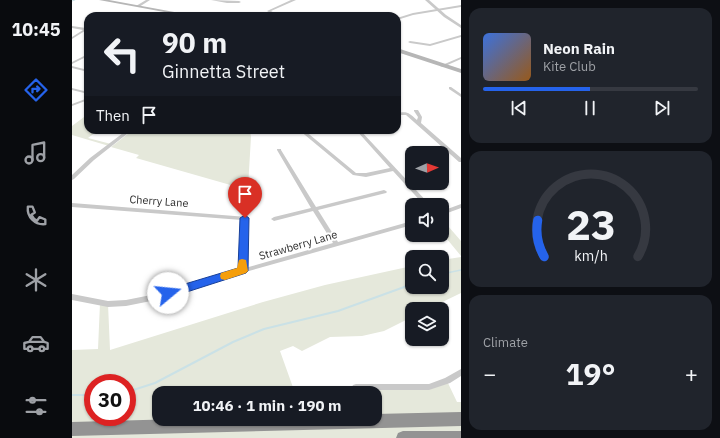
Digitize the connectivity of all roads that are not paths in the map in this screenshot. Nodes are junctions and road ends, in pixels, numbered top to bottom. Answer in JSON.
{"nodes":[{"id":1,"x":101,"y":0,"type":"edge"},
{"id":2,"x":148,"y":0,"type":"edge"},
{"id":3,"x":214,"y":0,"type":"edge"},
{"id":4,"x":291,"y":0,"type":"edge"},
{"id":5,"x":427,"y":0,"type":"edge"},
{"id":6,"x":239,"y":2,"type":"dead end"},
{"id":7,"x":138,"y":6,"type":"junction"},
{"id":8,"x":461,"y":6,"type":"edge"},
{"id":9,"x":438,"y":11,"type":"junction"},
{"id":10,"x":172,"y":12,"type":"edge"},
{"id":11,"x":269,"y":12,"type":"edge"},
{"id":12,"x":401,"y":18,"type":"edge"},
{"id":13,"x":72,"y":27,"type":"edge"},
{"id":14,"x":461,"y":27,"type":"edge"},
{"id":15,"x":84,"y":29,"type":"edge"},
{"id":16,"x":84,"y":31,"type":"edge"},
{"id":17,"x":461,"y":36,"type":"edge"},
{"id":18,"x":72,"y":38,"type":"edge"},
{"id":19,"x":410,"y":42,"type":"dead end"},
{"id":20,"x":401,"y":51,"type":"edge"},
{"id":21,"x":84,"y":56,"type":"edge"},
{"id":22,"x":461,"y":58,"type":"edge"},
{"id":23,"x":72,"y":63,"type":"edge"},
{"id":24,"x":442,"y":66,"type":"junction"},
{"id":25,"x":72,"y":68,"type":"edge"},
{"id":26,"x":84,"y":70,"type":"edge"},
{"id":27,"x":461,"y":72,"type":"edge"},
{"id":28,"x":450,"y":88,"type":"dead end"},
{"id":29,"x":72,"y":89,"type":"edge"},
{"id":30,"x":84,"y":92,"type":"edge"},
{"id":31,"x":461,"y":96,"type":"edge"},
{"id":32,"x":84,"y":100,"type":"edge"},
{"id":33,"x":72,"y":105,"type":"edge"},
{"id":34,"x":401,"y":114,"type":"edge"},
{"id":35,"x":420,"y":117,"type":"dead end"},
{"id":36,"x":419,"y":124,"type":"junction"},
{"id":37,"x":125,"y":134,"type":"edge"},
{"id":38,"x":306,"y":134,"type":"edge"},
{"id":39,"x":362,"y":134,"type":"edge"},
{"id":40,"x":279,"y":150,"type":"dead end"},
{"id":41,"x":461,"y":161,"type":"edge"},
{"id":42,"x":393,"y":167,"type":"junction"},
{"id":43,"x":72,"y":178,"type":"edge"},
{"id":44,"x":384,"y":192,"type":"dead end"},
{"id":45,"x":421,"y":198,"type":"edge"},
{"id":46,"x":72,"y":205,"type":"edge"},
{"id":47,"x":461,"y":206,"type":"edge"},
{"id":48,"x":314,"y":209,"type":"junction"},
{"id":49,"x":449,"y":210,"type":"edge"},
{"id":50,"x":274,"y":219,"type":"dead end"},
{"id":51,"x":405,"y":225,"type":"edge"},
{"id":52,"x":336,"y":244,"type":"junction"},
{"id":53,"x":242,"y":271,"type":"junction"},
{"id":54,"x":72,"y":296,"type":"edge"},
{"id":55,"x":461,"y":372,"type":"edge"},
{"id":56,"x":382,"y":387,"type":"edge"},
{"id":57,"x":461,"y":419,"type":"edge"},
{"id":58,"x":72,"y":429,"type":"edge"},
{"id":59,"x":403,"y":438,"type":"edge"},
{"id":60,"x":461,"y":438,"type":"edge"}],
"edges":[{"from":1,"to":7,"type":"main road"},
{"from":2,"to":7,"type":"street"},
{"from":3,"to":6,"type":"street"},
{"from":4,"to":11,"type":"street"},
{"from":5,"to":9,"type":"street"},
{"from":7,"to":10,"type":"main road"},
{"from":8,"to":9,"type":"street"},
{"from":9,"to":12,"type":"street"},
{"from":9,"to":14,"type":"street"},
{"from":13,"to":15,"type":"street"},
{"from":16,"to":18,"type":"street"},
{"from":17,"to":19,"type":"street"},
{"from":20,"to":24,"type":"main road"},
{"from":21,"to":23,"type":"street"},
{"from":22,"to":24,"type":"street"},
{"from":24,"to":27,"type":"main road"},
{"from":25,"to":26,"type":"street"},
{"from":28,"to":31,"type":"street"},
{"from":29,"to":30,"type":"street"},
{"from":32,"to":33,"type":"street"},
{"from":34,"to":36,"type":"street"},
{"from":35,"to":36,"type":"street"},
{"from":36,"to":41,"type":"street"},
{"from":37,"to":43,"type":"street"},
{"from":38,"to":42,"type":"street"},
{"from":39,"to":42,"type":"street"},
{"from":40,"to":48,"type":"street"},
{"from":42,"to":45,"type":"street"},
{"from":44,"to":48,"type":"street"},
{"from":46,"to":53,"type":"street","name":"Cherry Lane"},
{"from":47,"to":49,"type":"street"},
{"from":48,"to":50,"type":"street"},
{"from":48,"to":52,"type":"street"},
{"from":51,"to":52,"type":"street","name":"Strawberry Lane"},
{"from":52,"to":53,"type":"street","name":"Strawberry Lane"},
{"from":53,"to":54,"type":"street","name":"Strawberry Lane"},
{"from":55,"to":56,"type":"street"},
{"from":57,"to":58,"type":"highway"},
{"from":59,"to":60,"type":"highway"}]}
